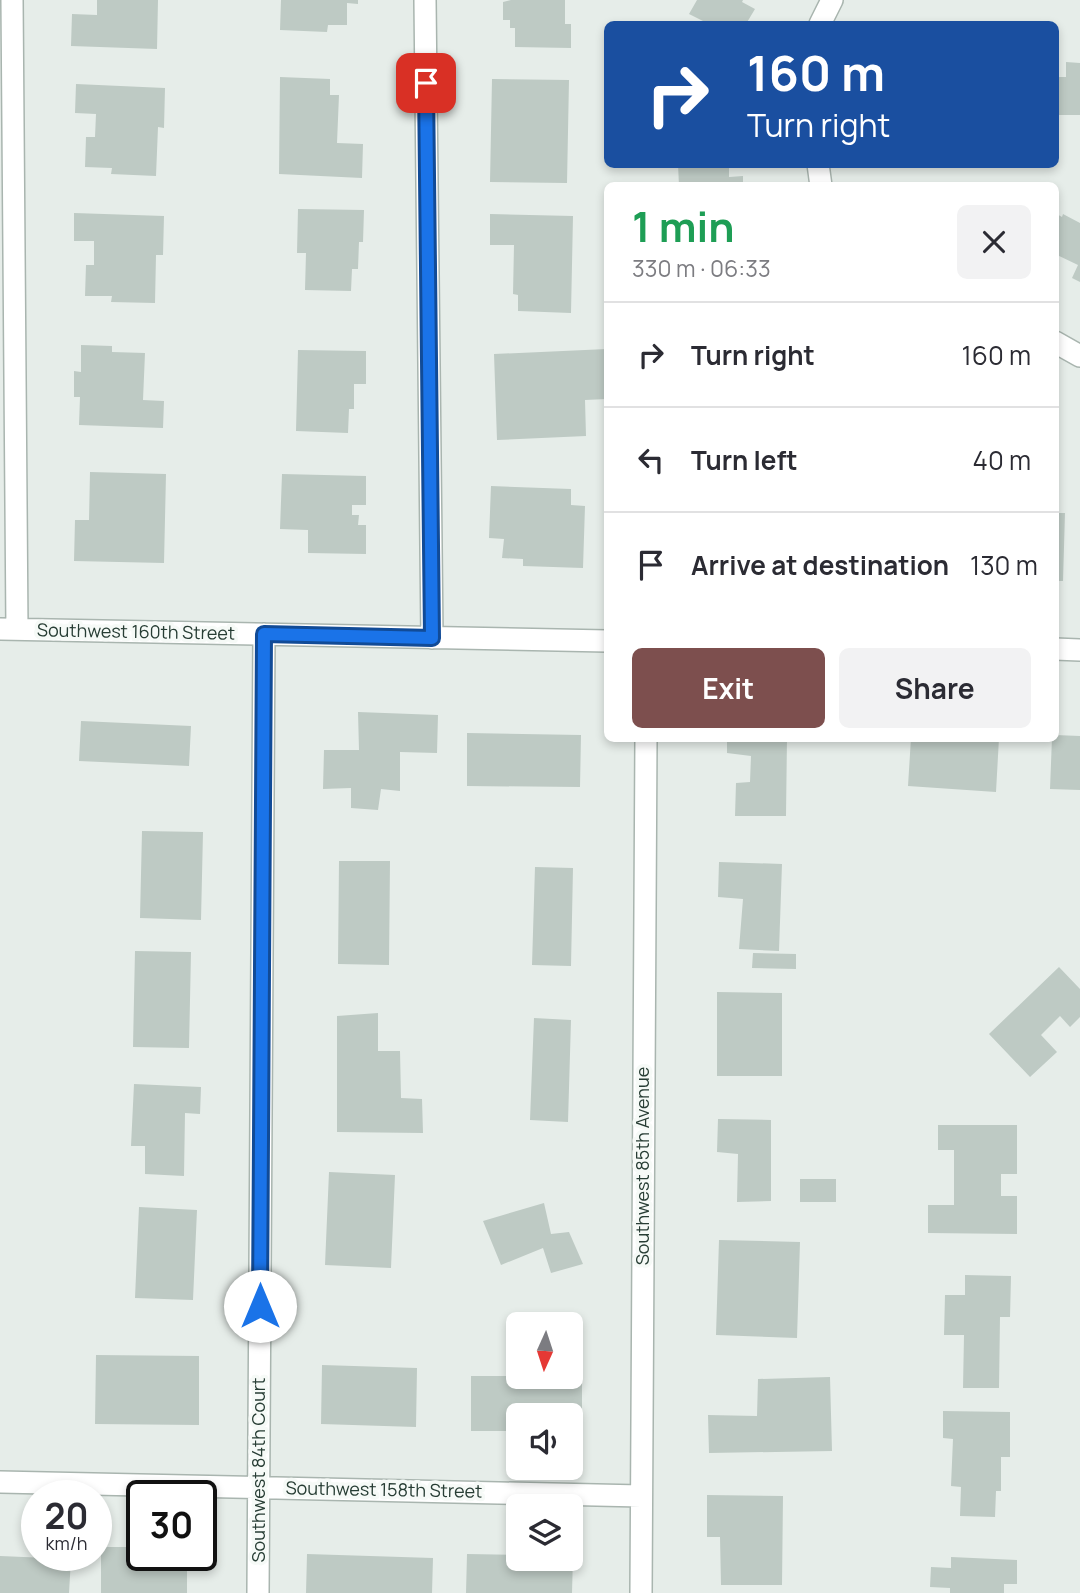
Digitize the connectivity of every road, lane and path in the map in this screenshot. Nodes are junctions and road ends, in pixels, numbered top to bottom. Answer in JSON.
{"nodes":[{"id":1,"x":12,"y":0,"type":"edge"},
{"id":2,"x":425,"y":0,"type":"edge"},
{"id":3,"x":832,"y":0,"type":"edge"},
{"id":4,"x":822,"y":21,"type":"edge"},
{"id":5,"x":1059,"y":344,"type":"edge"},
{"id":6,"x":1080,"y":356,"type":"edge"},
{"id":7,"x":8,"y":629,"type":"edge"},
{"id":8,"x":264,"y":634,"type":"junction"},
{"id":9,"x":432,"y":638,"type":"junction"},
{"id":10,"x":604,"y":640,"type":"edge"},
{"id":11,"x":1059,"y":649,"type":"edge"},
{"id":12,"x":1080,"y":650,"type":"edge"},
{"id":13,"x":646,"y":742,"type":"edge"},
{"id":14,"x":0,"y":1482,"type":"edge"},
{"id":15,"x":259,"y":1488,"type":"junction"},
{"id":16,"x":641,"y":1496,"type":"junction"},
{"id":17,"x":258,"y":1593,"type":"edge"},
{"id":18,"x":641,"y":1593,"type":"edge"}],
"edges":[{"from":1,"to":7,"type":"street"},
{"from":2,"to":9,"type":"street"},
{"from":3,"to":4,"type":"street"},
{"from":5,"to":6,"type":"street"},
{"from":7,"to":8,"type":"street","name":"Southwest 160th Street"},
{"from":8,"to":9,"type":"street","name":"Southwest 160th Street"},
{"from":8,"to":15,"type":"street","name":"Southwest 84th Court"},
{"from":9,"to":10,"type":"street","name":"Southwest 160th Street"},
{"from":11,"to":12,"type":"street"},
{"from":13,"to":16,"type":"street","name":"Southwest 85th Avenue"},
{"from":14,"to":15,"type":"street","name":"Southwest 158th Street"},
{"from":15,"to":16,"type":"street","name":"Southwest 158th Street"},
{"from":15,"to":17,"type":"street","name":"Southwest 84th Court"},
{"from":16,"to":18,"type":"street","name":"Southwest 85th Avenue"}]}
